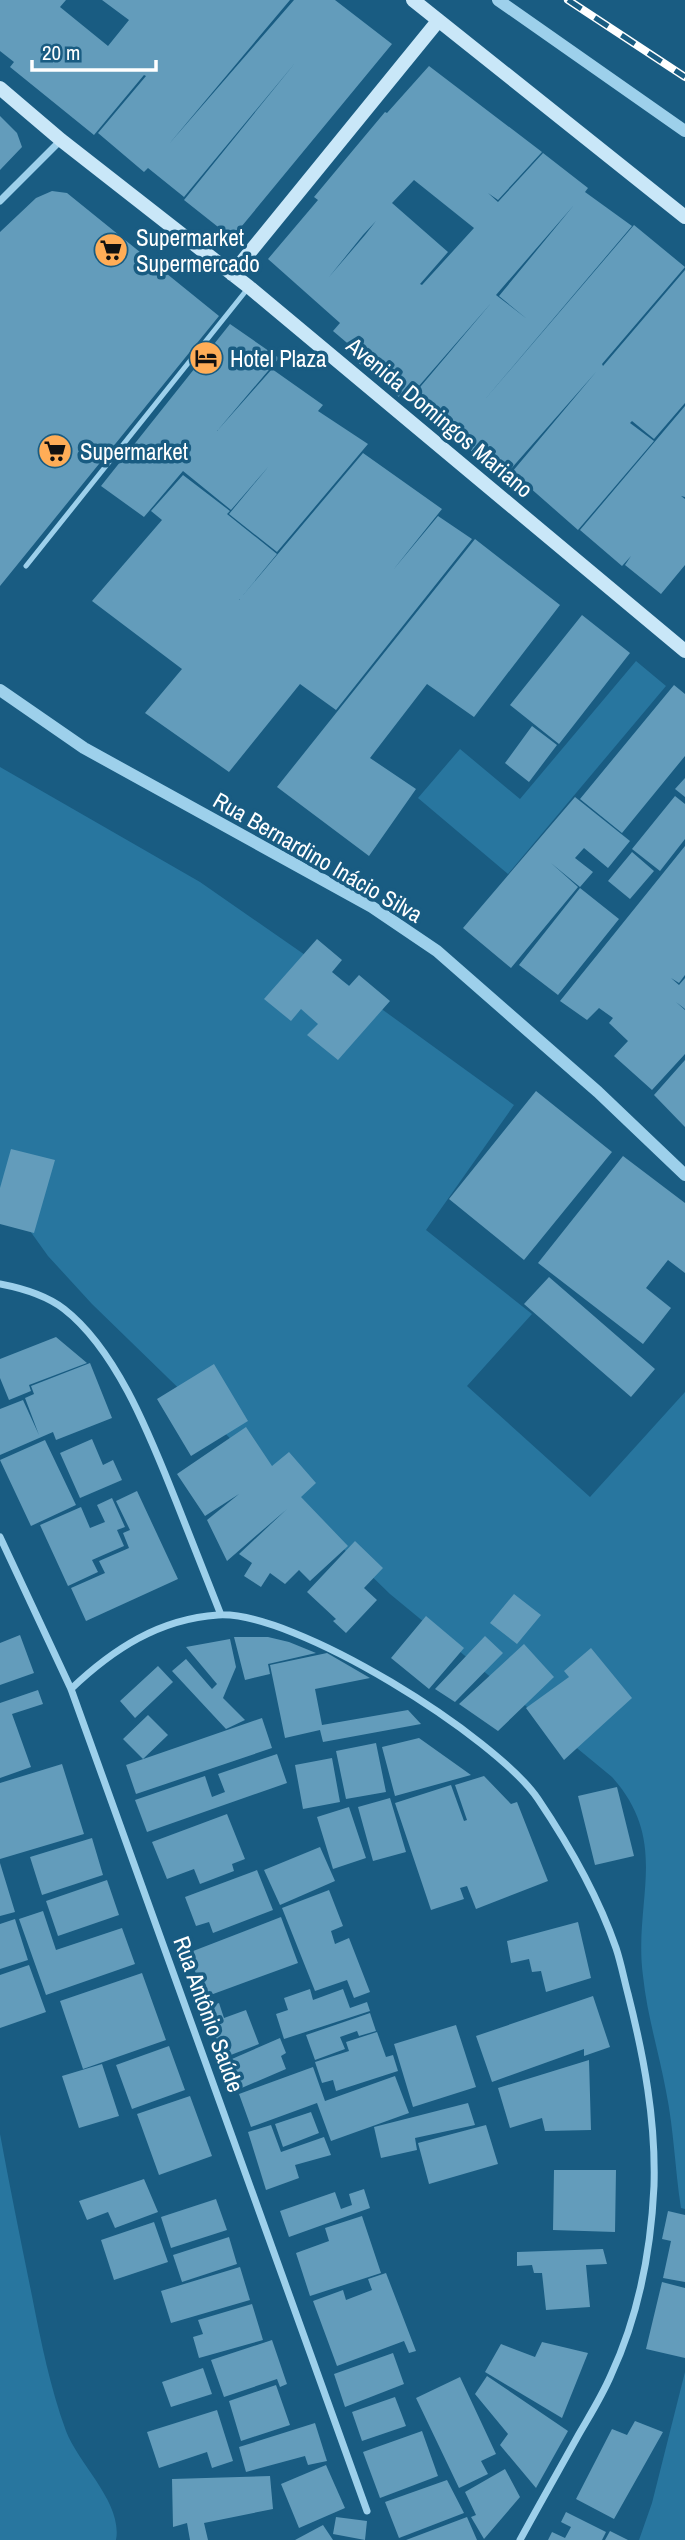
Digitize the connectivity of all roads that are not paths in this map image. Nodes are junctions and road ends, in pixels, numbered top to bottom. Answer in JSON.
{"nodes":[{"id":1,"x":413,"y":0,"type":"edge"},
{"id":2,"x":498,"y":0,"type":"edge"},
{"id":3,"x":438,"y":21,"type":"junction"},
{"id":4,"x":0,"y":88,"type":"edge"},
{"id":5,"x":685,"y":131,"type":"edge"},
{"id":6,"x":61,"y":140,"type":"junction"},
{"id":7,"x":0,"y":201,"type":"edge"},
{"id":8,"x":685,"y":217,"type":"edge"},
{"id":9,"x":232,"y":274,"type":"junction"},
{"id":10,"x":249,"y":288,"type":"junction"},
{"id":11,"x":26,"y":566,"type":"dead end"},
{"id":12,"x":685,"y":651,"type":"edge"},
{"id":13,"x":0,"y":690,"type":"edge"},
{"id":14,"x":685,"y":1175,"type":"edge"},
{"id":15,"x":0,"y":1284,"type":"edge"},
{"id":16,"x":0,"y":1537,"type":"edge"},
{"id":17,"x":221,"y":1615,"type":"junction"},
{"id":18,"x":71,"y":1689,"type":"junction"},
{"id":19,"x":367,"y":2511,"type":"dead end"},
{"id":20,"x":520,"y":2540,"type":"edge"}],
"edges":[{"from":1,"to":3,"type":"main road"},
{"from":2,"to":5,"type":"street"},
{"from":3,"to":8,"type":"main road"},
{"from":3,"to":9,"type":"main road"},
{"from":4,"to":6,"type":"main road","name":"Avenida Domingos Mariano"},
{"from":6,"to":7,"type":"street"},
{"from":6,"to":9,"type":"main road","name":"Avenida Domingos Mariano"},
{"from":9,"to":10,"type":"main road","name":"Avenida Domingos Mariano"},
{"from":10,"to":11,"type":"lane"},
{"from":10,"to":12,"type":"main road","name":"Avenida Domingos Mariano"},
{"from":13,"to":14,"type":"street","name":"Rua Bernardino Inácio Silva"},
{"from":15,"to":17,"type":"street"},
{"from":16,"to":18,"type":"street","name":"Rua Antônio Saúde"},
{"from":17,"to":18,"type":"street"},
{"from":17,"to":20,"type":"street"},
{"from":18,"to":19,"type":"street","name":"Rua Antônio Saúde"}]}
